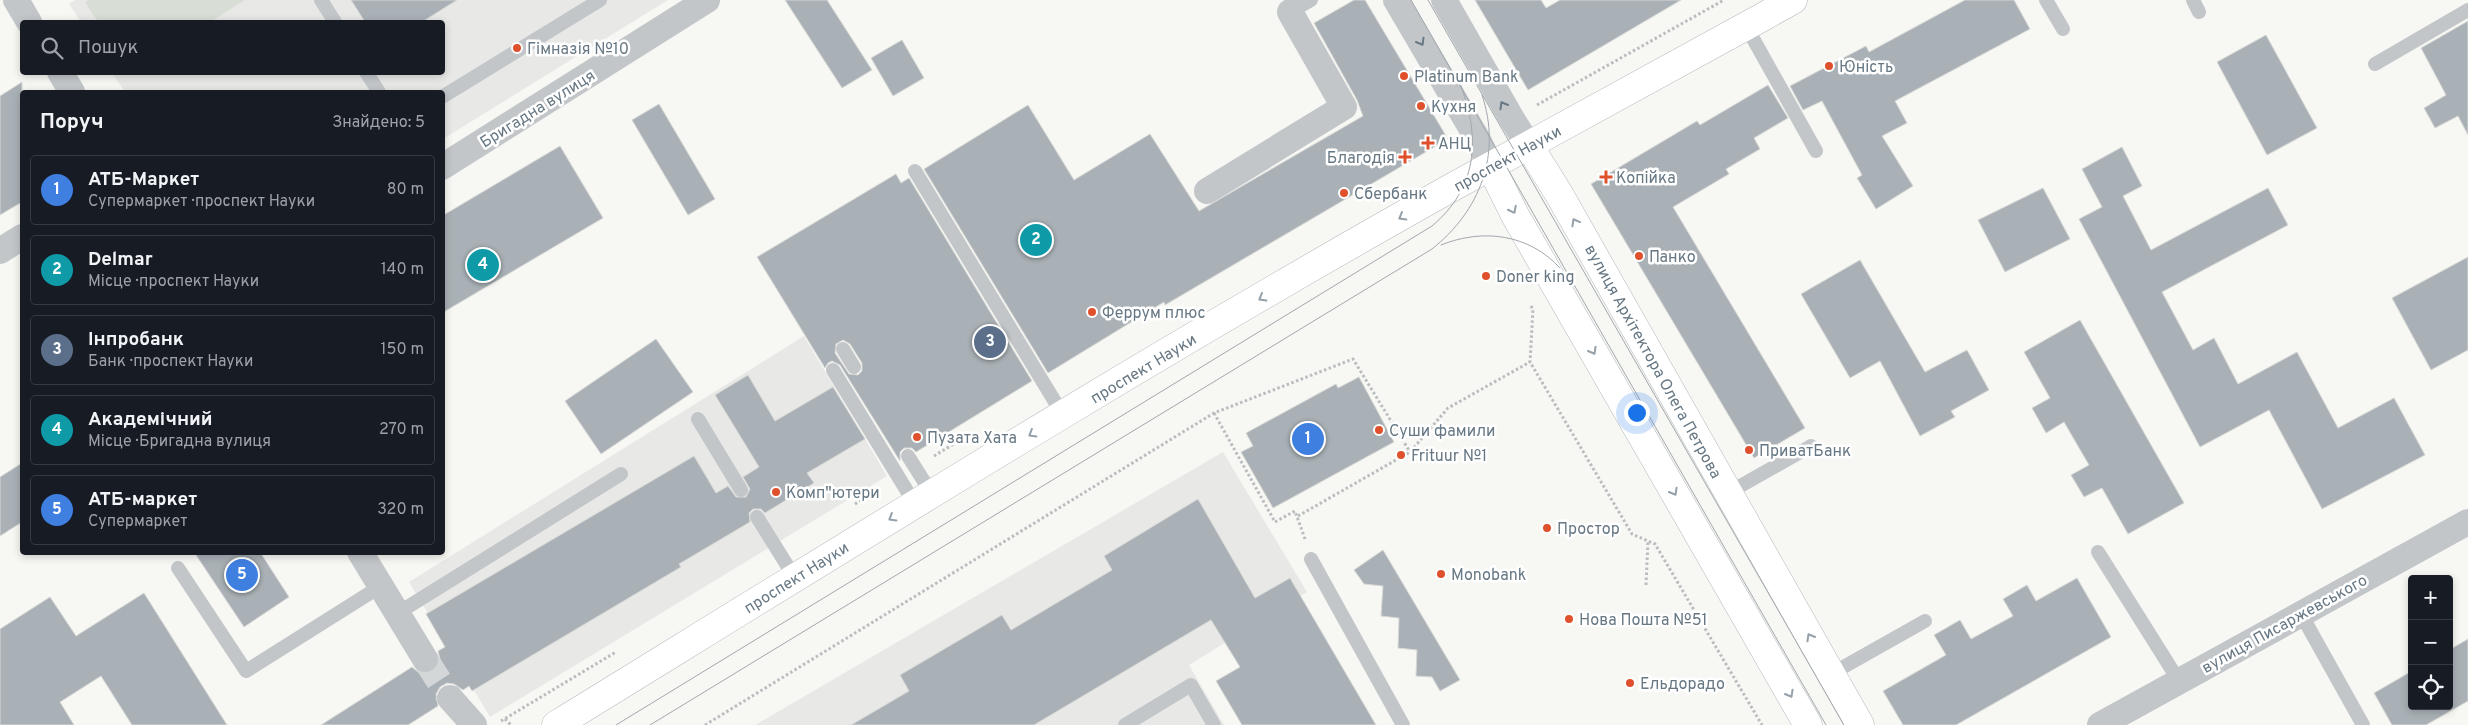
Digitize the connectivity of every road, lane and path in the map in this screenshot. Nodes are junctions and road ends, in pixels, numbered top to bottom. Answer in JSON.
{"nodes":[{"id":1,"x":16,"y":0,"type":"edge"},
{"id":2,"x":321,"y":0,"type":"edge"},
{"id":3,"x":600,"y":0,"type":"edge"},
{"id":4,"x":707,"y":0,"type":"edge"},
{"id":5,"x":1396,"y":0,"type":"edge"},
{"id":6,"x":1444,"y":0,"type":"edge"},
{"id":7,"x":1724,"y":0,"type":"edge"},
{"id":8,"x":1793,"y":0,"type":"edge"},
{"id":9,"x":2046,"y":0,"type":"edge"},
{"id":10,"x":1301,"y":6,"type":"edge"},
{"id":11,"x":2468,"y":10,"type":"edge"},
{"id":12,"x":29,"y":20,"type":"edge"},
{"id":13,"x":334,"y":20,"type":"edge"},
{"id":14,"x":1746,"y":26,"type":"junction"},
{"id":15,"x":2062,"y":29,"type":"dead end"},
{"id":16,"x":2375,"y":64,"type":"dead end"},
{"id":17,"x":62,"y":75,"type":"edge"},
{"id":18,"x":368,"y":75,"type":"edge"},
{"id":19,"x":71,"y":90,"type":"edge"},
{"id":20,"x":378,"y":90,"type":"edge"},
{"id":21,"x":445,"y":95,"type":"edge"},
{"id":22,"x":1528,"y":110,"type":"dead end"},
{"id":23,"x":1529,"y":146,"type":"junction"},
{"id":24,"x":1816,"y":151,"type":"dead end"},
{"id":25,"x":445,"y":165,"type":"edge"},
{"id":26,"x":1490,"y":167,"type":"junction"},
{"id":27,"x":915,"y":171,"type":"dead end"},
{"id":28,"x":1206,"y":191,"type":"dead end"},
{"id":29,"x":20,"y":238,"type":"edge"},
{"id":30,"x":0,"y":251,"type":"edge"},
{"id":31,"x":1529,"y":302,"type":"dead end"},
{"id":32,"x":843,"y":349,"type":"dead end"},
{"id":33,"x":1530,"y":362,"type":"junction"},
{"id":34,"x":854,"y":367,"type":"dead end"},
{"id":35,"x":833,"y":370,"type":"dead end"},
{"id":36,"x":1214,"y":413,"type":"junction"},
{"id":37,"x":1063,"y":415,"type":"junction"},
{"id":38,"x":698,"y":419,"type":"dead end"},
{"id":39,"x":1811,"y":446,"type":"dead end"},
{"id":40,"x":1410,"y":452,"type":"junction"},
{"id":41,"x":908,"y":456,"type":"dead end"},
{"id":42,"x":621,"y":474,"type":"dead end"},
{"id":43,"x":741,"y":490,"type":"dead end"},
{"id":44,"x":1728,"y":493,"type":"junction"},
{"id":45,"x":924,"y":499,"type":"junction"},
{"id":46,"x":1298,"y":516,"type":"junction"},
{"id":47,"x":757,"y":517,"type":"dead end"},
{"id":48,"x":2468,"y":522,"type":"edge"},
{"id":49,"x":1648,"y":541,"type":"junction"},
{"id":50,"x":2098,"y":552,"type":"dead end"},
{"id":51,"x":362,"y":555,"type":"edge"},
{"id":52,"x":1311,"y":559,"type":"joint"},
{"id":53,"x":178,"y":568,"type":"dead end"},
{"id":54,"x":795,"y":578,"type":"junction"},
{"id":55,"x":1646,"y":585,"type":"dead end"},
{"id":56,"x":381,"y":586,"type":"junction"},
{"id":57,"x":398,"y":612,"type":"junction"},
{"id":58,"x":2301,"y":614,"type":"junction"},
{"id":59,"x":1925,"y":621,"type":"dead end"},
{"id":60,"x":425,"y":659,"type":"tunnel mouth"},
{"id":61,"x":1831,"y":674,"type":"junction"},
{"id":62,"x":2179,"y":681,"type":"junction"},
{"id":63,"x":450,"y":698,"type":"tunnel mouth"},
{"id":64,"x":505,"y":719,"type":"dead end"},
{"id":65,"x":2116,"y":721,"type":"edge"},
{"id":66,"x":474,"y":725,"type":"edge"},
{"id":67,"x":511,"y":725,"type":"edge"},
{"id":68,"x":556,"y":725,"type":"edge"},
{"id":69,"x":705,"y":725,"type":"edge"},
{"id":70,"x":1125,"y":725,"type":"edge"},
{"id":71,"x":1214,"y":725,"type":"edge"},
{"id":72,"x":1403,"y":725,"type":"edge"},
{"id":73,"x":1762,"y":725,"type":"edge"},
{"id":74,"x":1808,"y":725,"type":"edge"},
{"id":75,"x":1860,"y":725,"type":"edge"},
{"id":76,"x":2363,"y":725,"type":"edge"}],
"edges":[{"from":1,"to":12,"type":"street"},
{"from":2,"to":13,"type":"lane"},
{"from":3,"to":21,"type":"lane"},
{"from":4,"to":25,"type":"street","name":"Бригадна вулиця"},
{"from":5,"to":26,"type":"street","one_way":true},
{"from":23,"to":6,"type":"street","name":"вулиця Архітектора Олега Петрова","one_way":true},
{"from":7,"to":22,"type":"path"},
{"from":8,"to":14,"type":"main road","name":"проспект Науки"},
{"from":9,"to":15,"type":"lane"},
{"from":10,"to":28,"type":"street"},
{"from":11,"to":16,"type":"lane"},
{"from":14,"to":23,"type":"main road","name":"проспект Науки"},
{"from":14,"to":24,"type":"lane"},
{"from":17,"to":19,"type":"street"},
{"from":18,"to":20,"type":"lane"},
{"from":23,"to":26,"type":"main road","name":"проспект Науки"},
{"from":44,"to":23,"type":"main road","name":"вулиця Архітектора Олега Петрова","one_way":true},
{"from":26,"to":37,"type":"main road","name":"проспект Науки","one_way":true},
{"from":26,"to":74,"type":"main road","one_way":true},
{"from":27,"to":37,"type":"lane"},
{"from":29,"to":30,"type":"street"},
{"from":31,"to":33,"type":"path"},
{"from":32,"to":34,"type":"lane"},
{"from":33,"to":40,"type":"path"},
{"from":33,"to":49,"type":"path"},
{"from":35,"to":45,"type":"lane"},
{"from":36,"to":40,"type":"path"},
{"from":36,"to":46,"type":"path"},
{"from":36,"to":69,"type":"path"},
{"from":37,"to":45,"type":"main road","name":"проспект Науки","one_way":true},
{"from":38,"to":43,"type":"lane"},
{"from":39,"to":44,"type":"lane"},
{"from":40,"to":46,"type":"path"},
{"from":41,"to":45,"type":"lane"},
{"from":42,"to":57,"type":"lane"},
{"from":61,"to":44,"type":"main road","name":"вулиця Архітектора Олега Петрова","one_way":true},
{"from":45,"to":54,"type":"main road","name":"проспект Науки","one_way":true},
{"from":46,"to":52,"type":"path"},
{"from":47,"to":54,"type":"lane"},
{"from":48,"to":58,"type":"street","name":"вулиця Писаржевського"},
{"from":49,"to":55,"type":"path"},
{"from":49,"to":73,"type":"path"},
{"from":50,"to":62,"type":"lane"},
{"from":51,"to":56,"type":"street"},
{"from":52,"to":72,"type":"lane"},
{"from":53,"to":56,"type":"lane"},
{"from":54,"to":68,"type":"main road","name":"проспект Науки"},
{"from":56,"to":57,"type":"street"},
{"from":57,"to":60,"type":"street"},
{"from":58,"to":62,"type":"street","name":"вулиця Писаржевського"},
{"from":58,"to":76,"type":"lane"},
{"from":59,"to":61,"type":"lane"},
{"from":61,"to":75,"type":"main road","name":"вулиця Архітектора Олега Петрова"},
{"from":62,"to":65,"type":"street","name":"вулиця Писаржевського"},
{"from":63,"to":66,"type":"street"},
{"from":64,"to":67,"type":"path"},
{"from":70,"to":71,"type":"lane"}]}
